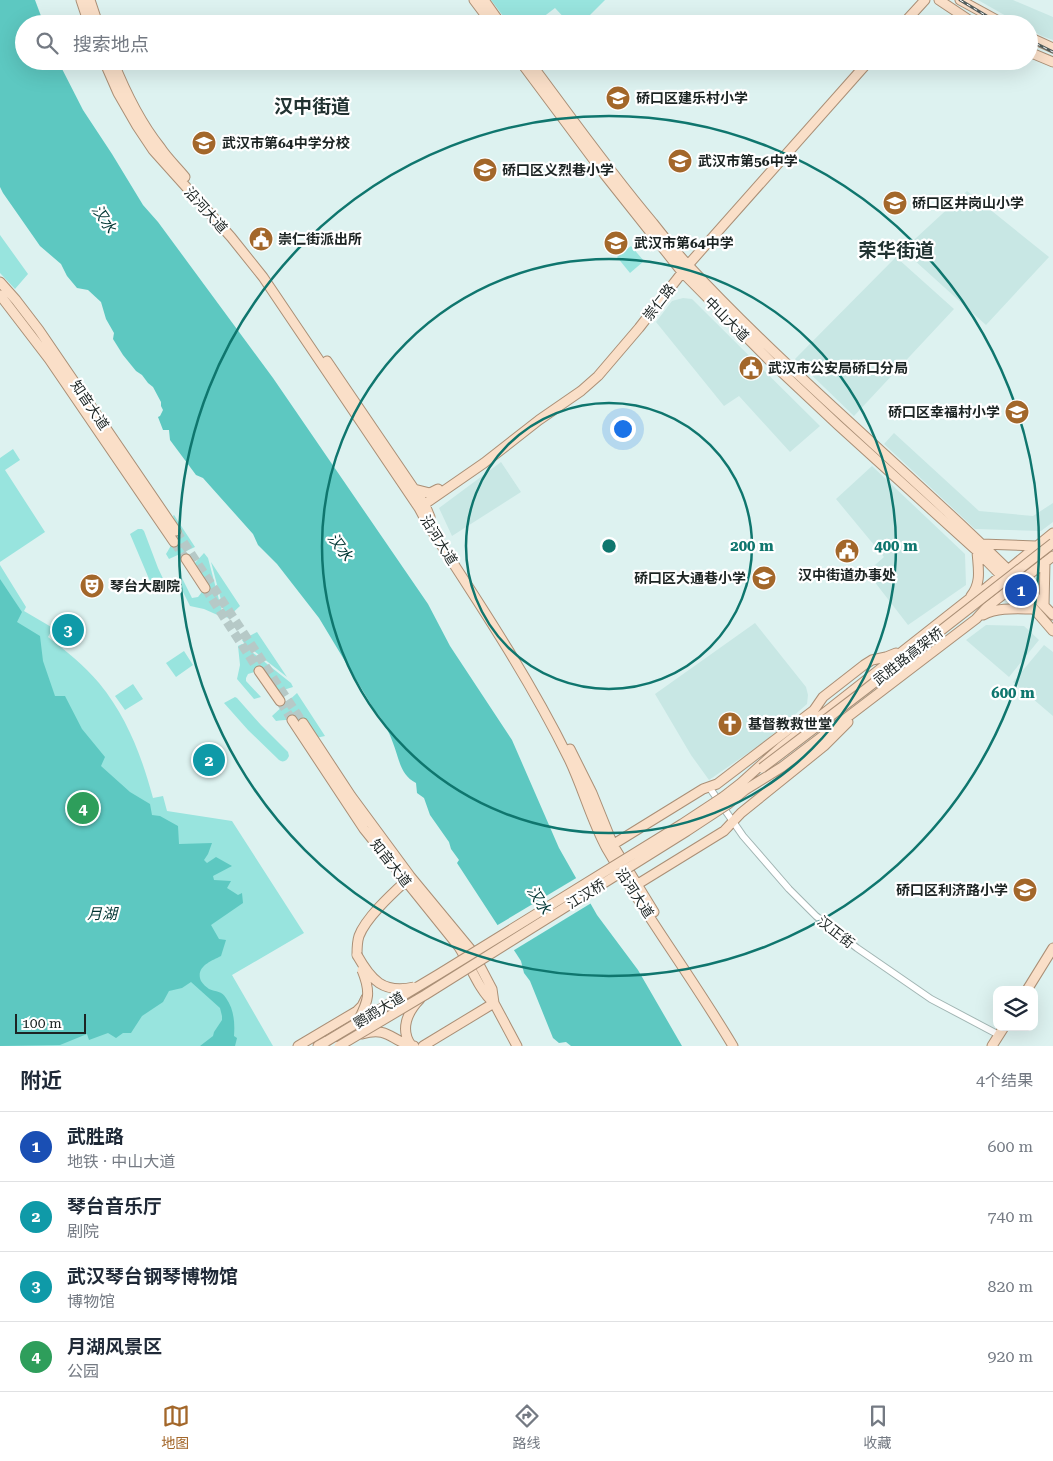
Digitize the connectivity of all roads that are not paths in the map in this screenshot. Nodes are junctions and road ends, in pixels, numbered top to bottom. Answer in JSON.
{"nodes":[{"id":1,"x":81,"y":0,"type":"edge"},
{"id":2,"x":90,"y":0,"type":"edge"},
{"id":3,"x":474,"y":0,"type":"edge"},
{"id":4,"x":484,"y":0,"type":"edge"},
{"id":5,"x":917,"y":0,"type":"edge"},
{"id":6,"x":925,"y":0,"type":"edge"},
{"id":7,"x":940,"y":0,"type":"edge"},
{"id":8,"x":960,"y":0,"type":"edge"},
{"id":9,"x":86,"y":15,"type":"edge"},
{"id":10,"x":95,"y":15,"type":"edge"},
{"id":11,"x":485,"y":15,"type":"edge"},
{"id":12,"x":495,"y":15,"type":"edge"},
{"id":13,"x":904,"y":15,"type":"edge"},
{"id":14,"x":911,"y":15,"type":"edge"},
{"id":15,"x":962,"y":15,"type":"edge"},
{"id":16,"x":988,"y":15,"type":"edge"},
{"id":17,"x":1038,"y":41,"type":"edge"},
{"id":18,"x":1053,"y":48,"type":"edge"},
{"id":19,"x":1038,"y":56,"type":"edge"},
{"id":20,"x":1053,"y":62,"type":"edge"},
{"id":21,"x":108,"y":70,"type":"edge"},
{"id":22,"x":117,"y":70,"type":"edge"},
{"id":23,"x":527,"y":70,"type":"edge"},
{"id":24,"x":536,"y":70,"type":"edge"},
{"id":25,"x":854,"y":70,"type":"edge"},
{"id":26,"x":861,"y":70,"type":"edge"},
{"id":27,"x":683,"y":267,"type":"junction"},
{"id":28,"x":0,"y":282,"type":"edge"},
{"id":29,"x":0,"y":295,"type":"edge"},
{"id":30,"x":414,"y":489,"type":"junction"},
{"id":31,"x":439,"y":491,"type":"junction"},
{"id":32,"x":420,"y":504,"type":"junction"},
{"id":33,"x":430,"y":516,"type":"junction"},
{"id":34,"x":176,"y":531,"type":"tunnel mouth"},
{"id":35,"x":1053,"y":533,"type":"edge"},
{"id":36,"x":174,"y":542,"type":"tunnel mouth"},
{"id":37,"x":1053,"y":543,"type":"edge"},
{"id":38,"x":1036,"y":546,"type":"junction"},
{"id":39,"x":979,"y":548,"type":"junction"},
{"id":40,"x":1053,"y":550,"type":"edge"},
{"id":41,"x":1053,"y":556,"type":"edge"},
{"id":42,"x":186,"y":559,"type":"tunnel mouth"},
{"id":43,"x":1045,"y":562,"type":"junction"},
{"id":44,"x":1004,"y":573,"type":"junction"},
{"id":45,"x":1016,"y":584,"type":"junction"},
{"id":46,"x":205,"y":588,"type":"tunnel mouth"},
{"id":47,"x":969,"y":600,"type":"junction"},
{"id":48,"x":1044,"y":606,"type":"junction"},
{"id":49,"x":1034,"y":609,"type":"junction"},
{"id":50,"x":1053,"y":615,"type":"edge"},
{"id":51,"x":976,"y":619,"type":"junction"},
{"id":52,"x":1053,"y":631,"type":"edge"},
{"id":53,"x":908,"y":648,"type":"junction"},
{"id":54,"x":259,"y":671,"type":"tunnel mouth"},
{"id":55,"x":280,"y":701,"type":"tunnel mouth"},
{"id":56,"x":814,"y":710,"type":"junction"},
{"id":57,"x":858,"y":710,"type":"junction"},
{"id":58,"x":292,"y":720,"type":"tunnel mouth"},
{"id":59,"x":303,"y":723,"type":"tunnel mouth"},
{"id":60,"x":803,"y":729,"type":"junction"},
{"id":61,"x":764,"y":770,"type":"junction"},
{"id":62,"x":709,"y":787,"type":"junction"},
{"id":63,"x":743,"y":787,"type":"junction"},
{"id":64,"x":726,"y":800,"type":"junction"},
{"id":65,"x":733,"y":822,"type":"junction"},
{"id":66,"x":610,"y":846,"type":"junction"},
{"id":67,"x":408,"y":878,"type":"junction"},
{"id":68,"x":634,"y":886,"type":"junction"},
{"id":69,"x":1053,"y":948,"type":"edge"},
{"id":70,"x":357,"y":956,"type":"junction"},
{"id":71,"x":439,"y":974,"type":"joint"},
{"id":72,"x":444,"y":982,"type":"joint"},
{"id":73,"x":419,"y":986,"type":"junction"},
{"id":74,"x":1029,"y":986,"type":"edge"},
{"id":75,"x":425,"y":995,"type":"junction"},
{"id":76,"x":368,"y":996,"type":"junction"},
{"id":77,"x":494,"y":1003,"type":"junction"},
{"id":78,"x":358,"y":1023,"type":"junction"},
{"id":79,"x":993,"y":1027,"type":"edge"},
{"id":80,"x":1002,"y":1031,"type":"edge"},
{"id":81,"x":357,"y":1036,"type":"junction"},
{"id":82,"x":425,"y":1045,"type":"edge"},
{"id":83,"x":298,"y":1046,"type":"edge"},
{"id":84,"x":318,"y":1046,"type":"edge"},
{"id":85,"x":339,"y":1046,"type":"edge"},
{"id":86,"x":412,"y":1046,"type":"edge"},
{"id":87,"x":517,"y":1046,"type":"edge"},
{"id":88,"x":733,"y":1046,"type":"edge"},
{"id":89,"x":738,"y":1046,"type":"edge"},
{"id":90,"x":992,"y":1046,"type":"edge"}],
"edges":[{"from":1,"to":9,"type":"main road"},
{"from":2,"to":10,"type":"main road"},
{"from":3,"to":11,"type":"main road"},
{"from":4,"to":12,"type":"main road"},
{"from":5,"to":13,"type":"main road"},
{"from":6,"to":14,"type":"main road"},
{"from":7,"to":15,"type":"main road"},
{"from":8,"to":16,"type":"main road"},
{"from":17,"to":18,"type":"main road"},
{"from":19,"to":20,"type":"main road"},
{"from":21,"to":32,"type":"main road","name":"沿河大道"},
{"from":22,"to":30,"type":"main road","name":"沿河大道"},
{"from":23,"to":27,"type":"main road","name":"中山大道"},
{"from":24,"to":27,"type":"main road","name":"中山大道"},
{"from":25,"to":27,"type":"main road","name":"崇仁路"},
{"from":26,"to":27,"type":"main road","name":"崇仁路"},
{"from":27,"to":31,"type":"main road","name":"崇仁路"},
{"from":27,"to":39,"type":"main road","name":"中山大道"},
{"from":28,"to":34,"type":"main road","name":"知音大道"},
{"from":29,"to":36,"type":"main road","name":"知音大道"},
{"from":30,"to":31,"type":"main road"},
{"from":30,"to":32,"type":"main road","name":"沿河大道"},
{"from":31,"to":32,"type":"main road","name":"崇仁路"},
{"from":31,"to":33,"type":"main road"},
{"from":32,"to":33,"type":"main road","name":"沿河大道"},
{"from":32,"to":66,"type":"main road","name":"沿河大道"},
{"from":33,"to":66,"type":"main road","name":"沿河大道"},
{"from":35,"to":38,"type":"main road"},
{"from":37,"to":61,"type":"main road","name":"武胜路高架桥","bridge":true},
{"from":38,"to":39,"type":"main road"},
{"from":38,"to":44,"type":"main road"},
{"from":39,"to":44,"type":"main road","name":"中山大道"},
{"from":39,"to":47,"type":"main road"},
{"from":40,"to":61,"type":"main road","name":"武胜路高架桥"},
{"from":41,"to":43,"type":"main road"},
{"from":42,"to":46,"type":"main road"},
{"from":43,"to":45,"type":"main road"},
{"from":43,"to":48,"type":"main road"},
{"from":44,"to":45,"type":"main road","name":"中山大道"},
{"from":44,"to":47,"type":"main road"},
{"from":45,"to":48,"type":"main road","name":"中山大道"},
{"from":45,"to":49,"type":"main road","name":"中山大道"},
{"from":45,"to":51,"type":"main road"},
{"from":47,"to":53,"type":"main road"},
{"from":48,"to":50,"type":"main road","name":"中山大道"},
{"from":49,"to":51,"type":"main road"},
{"from":49,"to":52,"type":"main road","name":"中山大道"},
{"from":51,"to":57,"type":"main road"},
{"from":53,"to":56,"type":"main road"},
{"from":53,"to":60,"type":"main road"},
{"from":54,"to":55,"type":"main road"},
{"from":56,"to":60,"type":"main road"},
{"from":56,"to":62,"type":"main road"},
{"from":57,"to":63,"type":"main road"},
{"from":57,"to":65,"type":"main road"},
{"from":58,"to":67,"type":"main road","name":"知音大道"},
{"from":59,"to":67,"type":"main road","name":"知音大道"},
{"from":60,"to":63,"type":"main road"},
{"from":61,"to":63,"type":"main road"},
{"from":62,"to":65,"type":"street","name":"汉正街"},
{"from":62,"to":66,"type":"main road"},
{"from":63,"to":64,"type":"main road"},
{"from":64,"to":71,"type":"main road","name":"江汉桥","bridge":true},
{"from":64,"to":72,"type":"main road","name":"江汉桥","bridge":true},
{"from":65,"to":68,"type":"main road"},
{"from":65,"to":79,"type":"street","name":"汉正街"},
{"from":66,"to":68,"type":"main road","name":"沿河大道"},
{"from":67,"to":70,"type":"main road"},
{"from":67,"to":77,"type":"main road","name":"知音大道"},
{"from":68,"to":88,"type":"main road","name":"沿河大道"},
{"from":68,"to":89,"type":"main road","name":"沿河大道"},
{"from":69,"to":74,"type":"main road"},
{"from":70,"to":73,"type":"main road","bridge":true},
{"from":70,"to":76,"type":"main road","bridge":true},
{"from":71,"to":73,"type":"main road","name":"鹦鹉大道","bridge":true},
{"from":72,"to":75,"type":"main road","name":"鹦鹉大道","bridge":true},
{"from":73,"to":78,"type":"main road","name":"鹦鹉大道","bridge":true},
{"from":75,"to":81,"type":"main road","name":"鹦鹉大道","bridge":true},
{"from":75,"to":86,"type":"main road","bridge":true},
{"from":76,"to":78,"type":"main road","bridge":true},
{"from":76,"to":83,"type":"main road"},
{"from":77,"to":82,"type":"main road"},
{"from":77,"to":87,"type":"main road","name":"知音大道"},
{"from":78,"to":84,"type":"main road","name":"鹦鹉大道","bridge":true},
{"from":80,"to":90,"type":"main road"},
{"from":81,"to":85,"type":"main road","name":"鹦鹉大道","bridge":true},
{"from":81,"to":86,"type":"main road","bridge":true}]}
